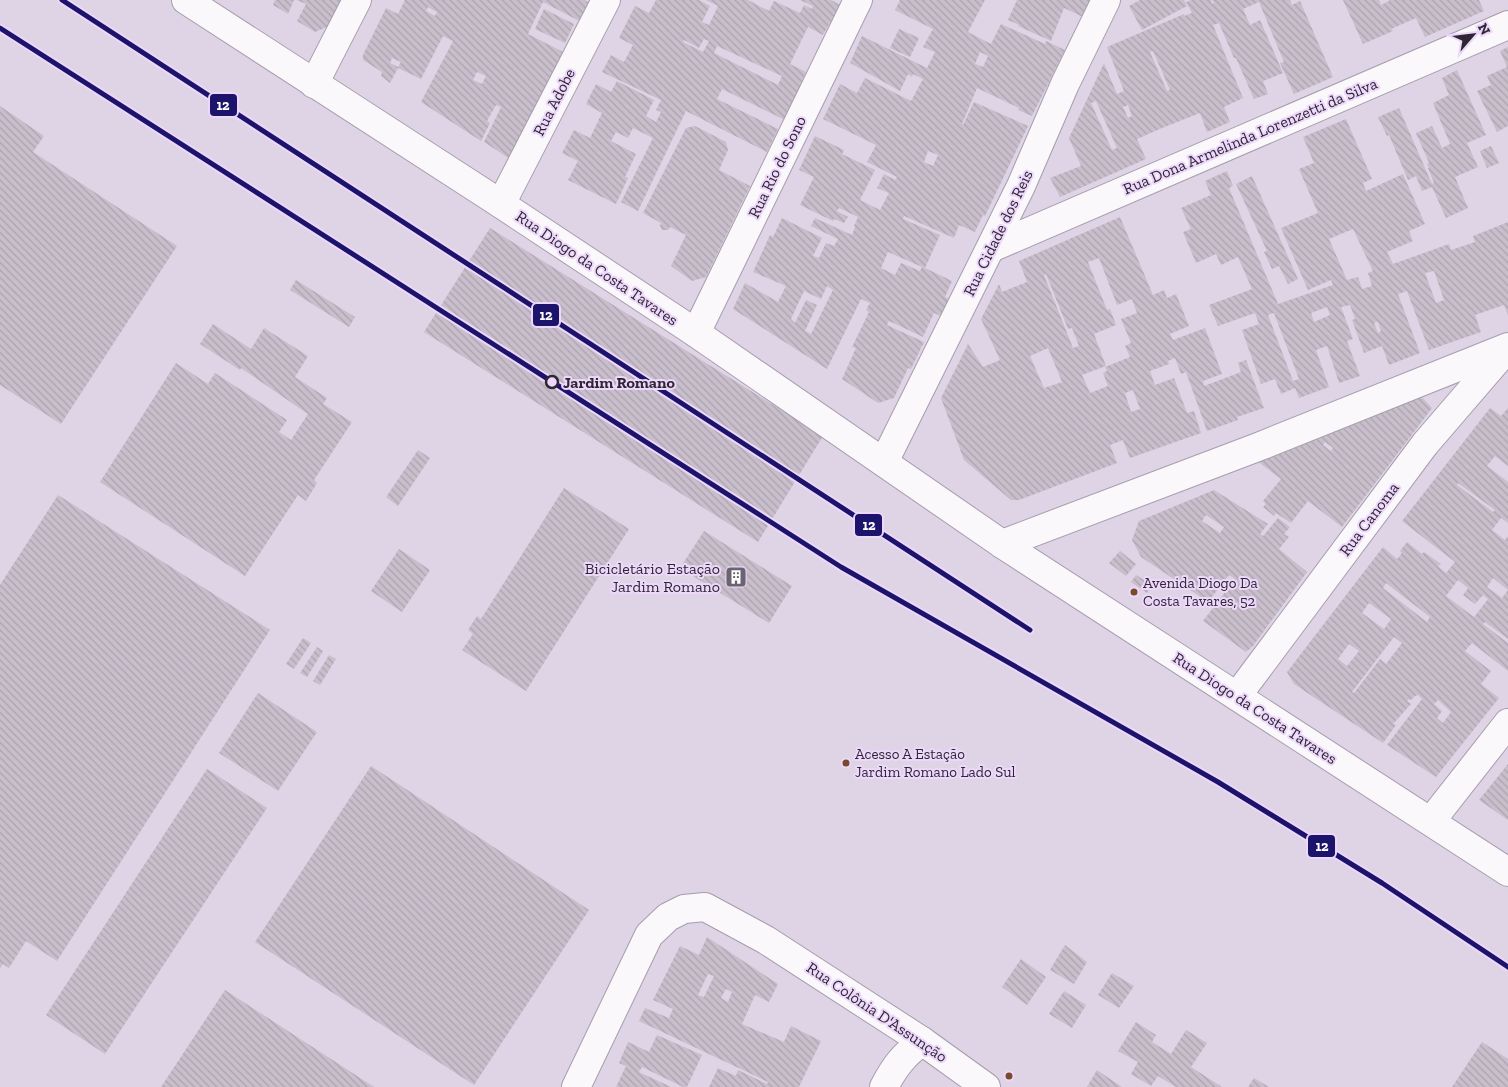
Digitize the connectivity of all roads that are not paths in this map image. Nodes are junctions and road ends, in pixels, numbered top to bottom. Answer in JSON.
{"nodes":[{"id":1,"x":186,"y":0,"type":"edge"},
{"id":2,"x":357,"y":0,"type":"edge"},
{"id":3,"x":606,"y":0,"type":"edge"},
{"id":4,"x":858,"y":0,"type":"edge"},
{"id":5,"x":1106,"y":0,"type":"edge"},
{"id":6,"x":1508,"y":25,"type":"edge"},
{"id":7,"x":314,"y":84,"type":"junction"},
{"id":8,"x":502,"y":204,"type":"junction"},
{"id":9,"x":992,"y":248,"type":"junction"},
{"id":10,"x":696,"y":333,"type":"junction"},
{"id":11,"x":1508,"y":348,"type":"edge"},
{"id":12,"x":884,"y":462,"type":"junction"},
{"id":13,"x":1002,"y":544,"type":"junction"},
{"id":14,"x":1237,"y":696,"type":"junction"},
{"id":15,"x":1508,"y":724,"type":"edge"},
{"id":16,"x":1431,"y":821,"type":"junction"},
{"id":17,"x":1508,"y":872,"type":"edge"},
{"id":18,"x":922,"y":1041,"type":"junction"},
{"id":19,"x":576,"y":1087,"type":"edge"},
{"id":20,"x":884,"y":1087,"type":"edge"},
{"id":21,"x":986,"y":1087,"type":"edge"}],
"edges":[{"from":1,"to":7,"type":"street","name":"Rua Diogo da Costa Tavares"},
{"from":2,"to":7,"type":"street"},
{"from":3,"to":8,"type":"street","name":"Rua Adobe"},
{"from":4,"to":10,"type":"street","name":"Rua Rio do Sono"},
{"from":5,"to":9,"type":"street","name":"Rua Cidade dos Reis"},
{"from":6,"to":9,"type":"street","name":"Rua Dona Armelinda Lorenzetti da Silva"},
{"from":7,"to":8,"type":"street","name":"Rua Diogo da Costa Tavares"},
{"from":8,"to":10,"type":"street","name":"Rua Diogo da Costa Tavares"},
{"from":9,"to":12,"type":"street","name":"Rua Cidade dos Reis"},
{"from":10,"to":12,"type":"street","name":"Rua Diogo da Costa Tavares"},
{"from":11,"to":13,"type":"street"},
{"from":11,"to":14,"type":"street","name":"Rua Canoma"},
{"from":12,"to":13,"type":"street","name":"Rua Diogo da Costa Tavares"},
{"from":13,"to":14,"type":"street","name":"Rua Diogo da Costa Tavares"},
{"from":14,"to":16,"type":"street","name":"Rua Diogo da Costa Tavares"},
{"from":15,"to":16,"type":"street"},
{"from":16,"to":17,"type":"street","name":"Rua Diogo da Costa Tavares"},
{"from":18,"to":19,"type":"street","name":"Rua Colônia D'Assunção"},
{"from":18,"to":20,"type":"street"},
{"from":18,"to":21,"type":"street","name":"Rua Colônia D'Assunção"}]}
